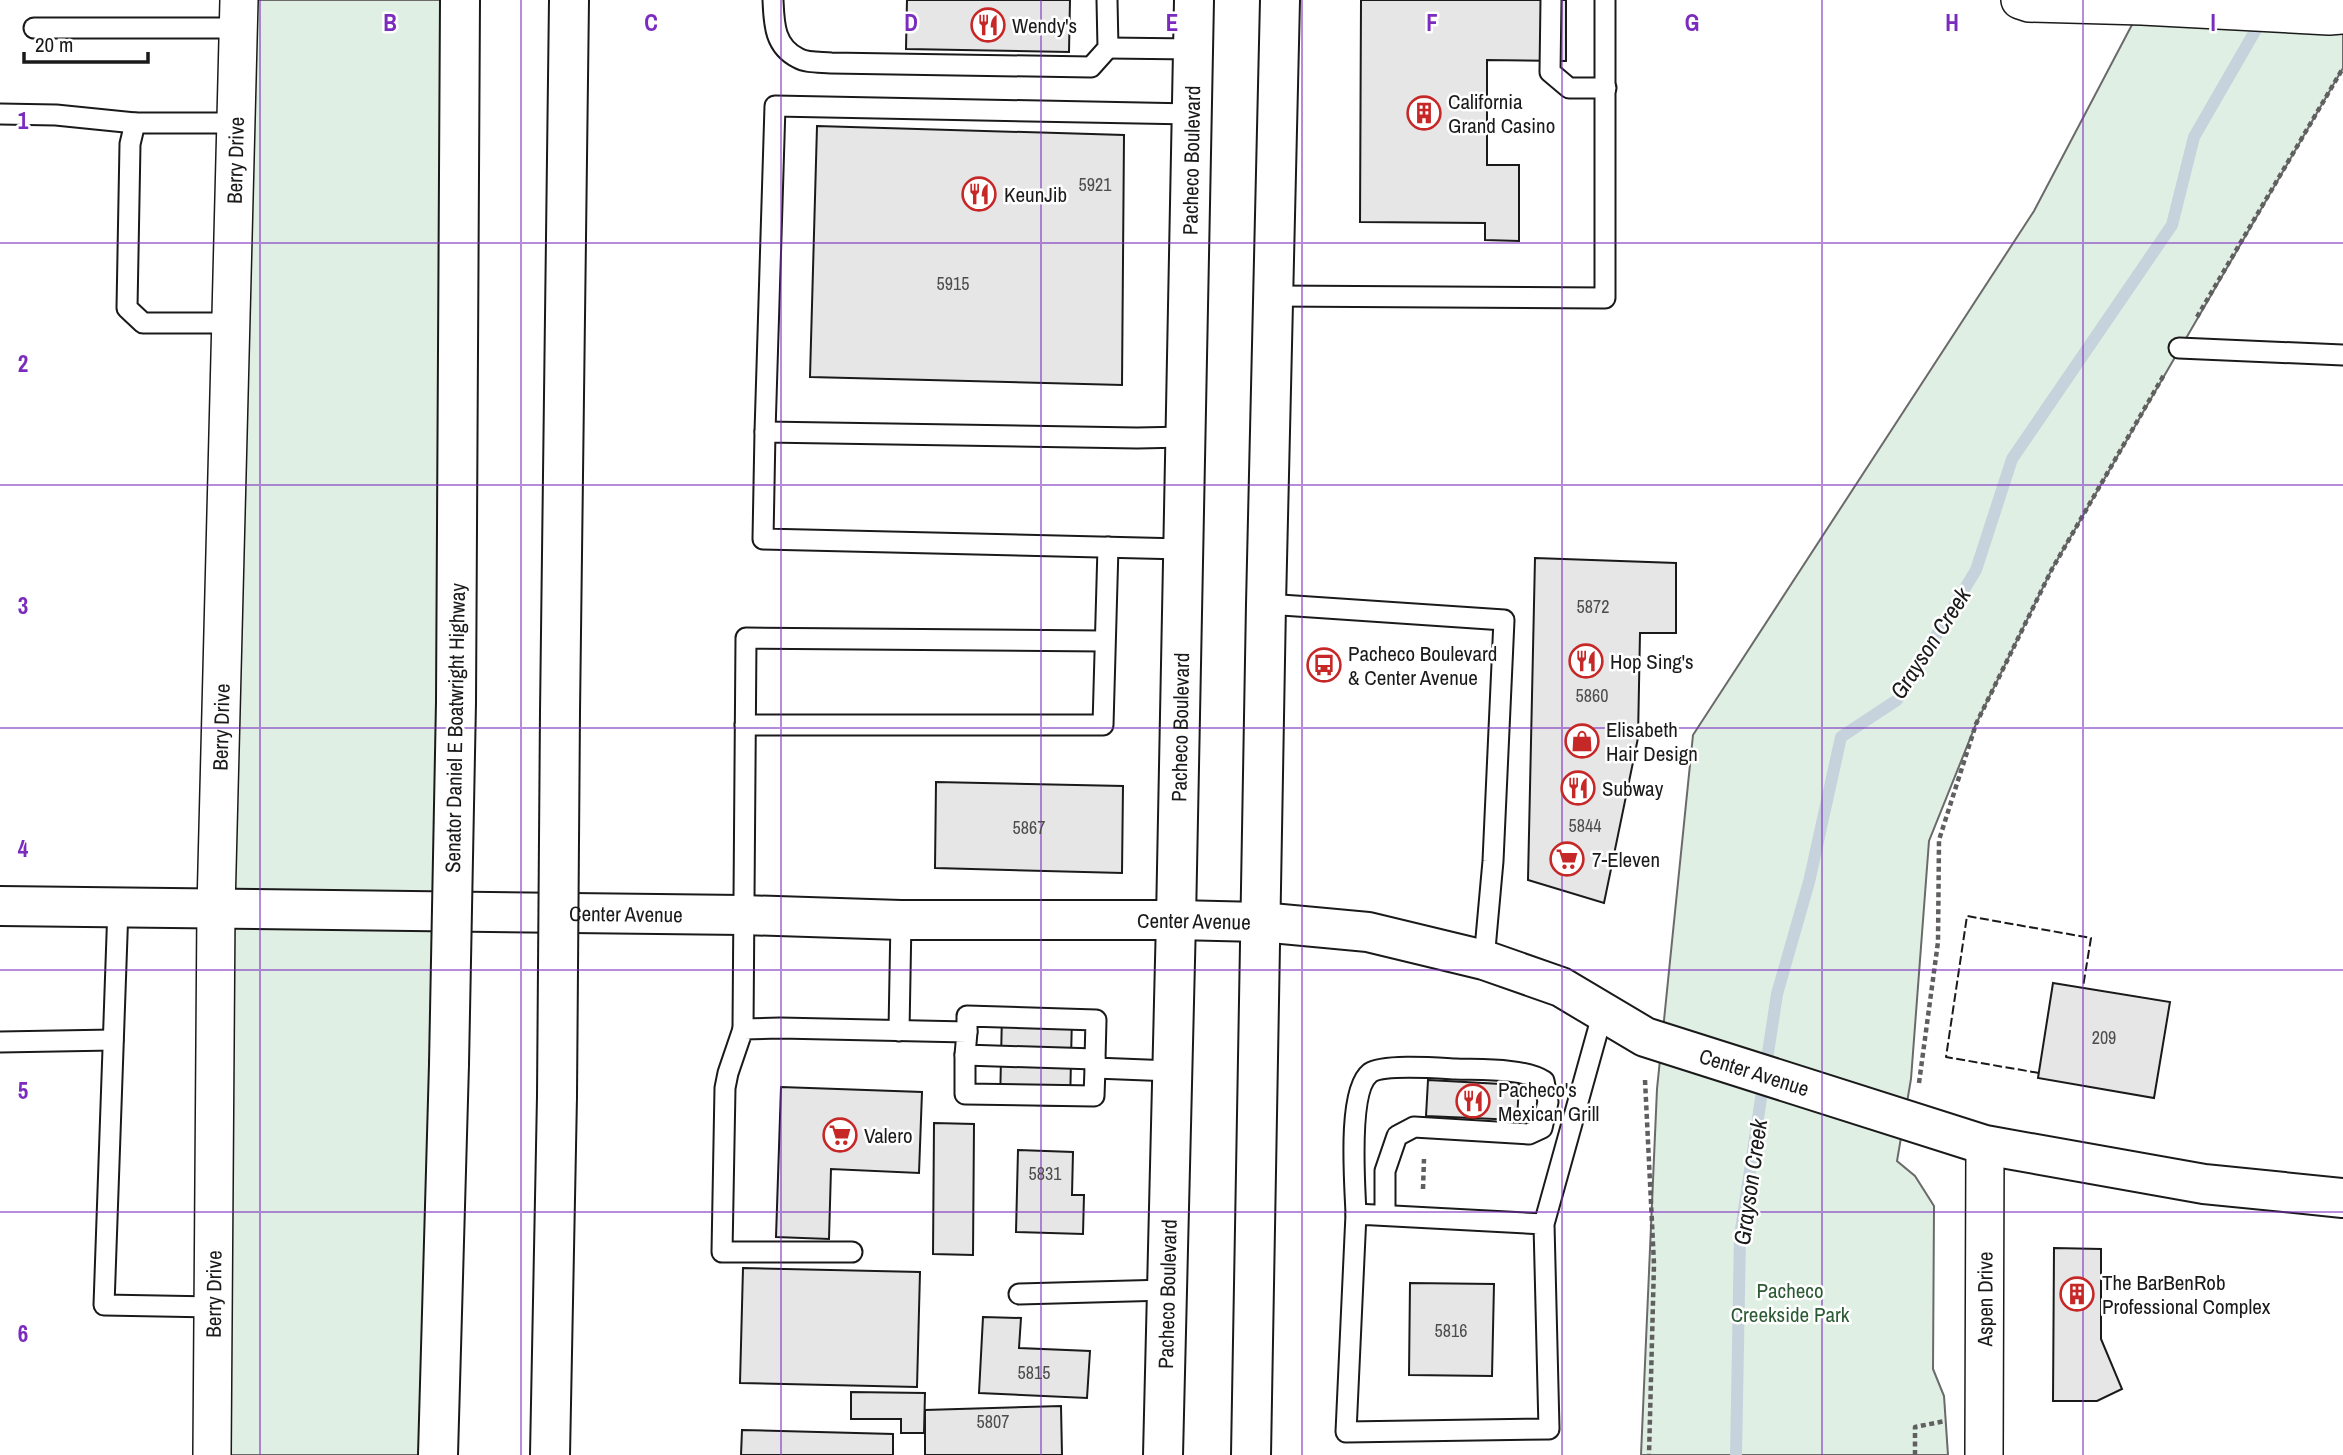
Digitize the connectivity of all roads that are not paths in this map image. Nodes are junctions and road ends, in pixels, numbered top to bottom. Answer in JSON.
{"nodes":[{"id":1,"x":460,"y":0,"type":"edge"},
{"id":2,"x":569,"y":0,"type":"edge"},
{"id":3,"x":773,"y":0,"type":"edge"},
{"id":4,"x":1107,"y":0,"type":"edge"},
{"id":5,"x":1194,"y":0,"type":"edge"},
{"id":6,"x":1280,"y":0,"type":"edge"},
{"id":7,"x":1551,"y":0,"type":"edge"},
{"id":8,"x":1605,"y":0,"type":"edge"},
{"id":9,"x":2020,"y":0,"type":"edge"},
{"id":10,"x":238,"y":14,"type":"edge"},
{"id":11,"x":2336,"y":16,"type":"edge"},
{"id":12,"x":34,"y":28,"type":"dead end"},
{"id":13,"x":1108,"y":48,"type":"junction"},
{"id":14,"x":1193,"y":49,"type":"junction"},
{"id":15,"x":1606,"y":88,"type":"junction"},
{"id":16,"x":0,"y":114,"type":"edge"},
{"id":17,"x":1192,"y":114,"type":"junction"},
{"id":18,"x":135,"y":123,"type":"junction"},
{"id":19,"x":236,"y":123,"type":"junction"},
{"id":20,"x":1272,"y":296,"type":"junction"},
{"id":21,"x":231,"y":323,"type":"junction"},
{"id":22,"x":2179,"y":348,"type":"road end"},
{"id":23,"x":2343,"y":355,"type":"edge"},
{"id":24,"x":765,"y":432,"type":"junction"},
{"id":25,"x":1186,"y":437,"type":"junction"},
{"id":26,"x":1108,"y":547,"type":"junction"},
{"id":27,"x":1183,"y":549,"type":"junction"},
{"id":28,"x":1266,"y":604,"type":"junction"},
{"id":29,"x":1104,"y":641,"type":"junction"},
{"id":30,"x":745,"y":725,"type":"junction"},
{"id":31,"x":0,"y":906,"type":"edge"},
{"id":32,"x":118,"y":907,"type":"junction"},
{"id":33,"x":216,"y":908,"type":"junction"},
{"id":34,"x":743,"y":915,"type":"junction"},
{"id":35,"x":901,"y":920,"type":"junction"},
{"id":36,"x":1176,"y":920,"type":"junction"},
{"id":37,"x":1260,"y":922,"type":"junction"},
{"id":38,"x":1484,"y":960,"type":"junction"},
{"id":39,"x":1603,"y":1012,"type":"junction"},
{"id":40,"x":743,"y":1029,"type":"junction"},
{"id":41,"x":898,"y":1031,"type":"junction"},
{"id":42,"x":967,"y":1032,"type":"junction"},
{"id":43,"x":113,"y":1040,"type":"junction"},
{"id":44,"x":0,"y":1042,"type":"edge"},
{"id":45,"x":965,"y":1055,"type":"junction"},
{"id":46,"x":1095,"y":1063,"type":"junction"},
{"id":47,"x":1172,"y":1071,"type":"junction"},
{"id":48,"x":1529,"y":1135,"type":"junction"},
{"id":49,"x":1567,"y":1140,"type":"junction"},
{"id":50,"x":1985,"y":1145,"type":"junction"},
{"id":51,"x":2343,"y":1198,"type":"edge"},
{"id":52,"x":1356,"y":1214,"type":"junction"},
{"id":53,"x":1385,"y":1215,"type":"junction"},
{"id":54,"x":1544,"y":1224,"type":"junction"},
{"id":55,"x":852,"y":1252,"type":"dead end"},
{"id":56,"x":1167,"y":1290,"type":"junction"},
{"id":57,"x":1018,"y":1294,"type":"dead end"},
{"id":58,"x":214,"y":1307,"type":"junction"},
{"id":59,"x":212,"y":1455,"type":"edge"},
{"id":60,"x":438,"y":1455,"type":"edge"},
{"id":61,"x":550,"y":1455,"type":"edge"},
{"id":62,"x":1163,"y":1455,"type":"edge"},
{"id":63,"x":1251,"y":1455,"type":"edge"},
{"id":64,"x":1984,"y":1455,"type":"edge"}],
"edges":[{"from":1,"to":60,"type":"main road","name":"Senator Daniel E Boatwright Highway","bridge":true},
{"from":2,"to":61,"type":"main road","bridge":true},
{"from":3,"to":13,"type":"lane"},
{"from":4,"to":13,"type":"lane"},
{"from":5,"to":14,"type":"main road","name":"Pacheco Boulevard"},
{"from":6,"to":20,"type":"main road"},
{"from":7,"to":15,"type":"lane"},
{"from":8,"to":15,"type":"lane"},
{"from":9,"to":11,"type":"street"},
{"from":10,"to":12,"type":"lane"},
{"from":10,"to":19,"type":"street","name":"Berry Drive"},
{"from":13,"to":14,"type":"lane"},
{"from":14,"to":17,"type":"main road","name":"Pacheco Boulevard"},
{"from":15,"to":20,"type":"lane"},
{"from":16,"to":18,"type":"lane"},
{"from":17,"to":24,"type":"lane"},
{"from":17,"to":25,"type":"main road","name":"Pacheco Boulevard"},
{"from":18,"to":19,"type":"lane"},
{"from":18,"to":21,"type":"lane"},
{"from":19,"to":21,"type":"street","name":"Berry Drive"},
{"from":20,"to":28,"type":"main road"},
{"from":21,"to":33,"type":"street","name":"Berry Drive"},
{"from":22,"to":23,"type":"lane"},
{"from":24,"to":25,"type":"lane"},
{"from":24,"to":26,"type":"lane"},
{"from":25,"to":27,"type":"main road","name":"Pacheco Boulevard"},
{"from":26,"to":27,"type":"lane"},
{"from":26,"to":29,"type":"lane"},
{"from":27,"to":36,"type":"main road","name":"Pacheco Boulevard"},
{"from":28,"to":37,"type":"main road"},
{"from":28,"to":38,"type":"lane"},
{"from":29,"to":30,"type":"lane"},
{"from":29,"to":30,"type":"lane"},
{"from":30,"to":34,"type":"lane"},
{"from":31,"to":32,"type":"main road","name":"Center Avenue"},
{"from":32,"to":33,"type":"main road","name":"Center Avenue"},
{"from":32,"to":43,"type":"lane"},
{"from":33,"to":34,"type":"main road","name":"Center Avenue"},
{"from":33,"to":58,"type":"street","name":"Berry Drive"},
{"from":34,"to":35,"type":"main road","name":"Center Avenue"},
{"from":34,"to":40,"type":"lane"},
{"from":35,"to":36,"type":"main road","name":"Center Avenue"},
{"from":35,"to":41,"type":"lane"},
{"from":36,"to":37,"type":"main road","name":"Center Avenue"},
{"from":36,"to":47,"type":"main road","name":"Pacheco Boulevard"},
{"from":37,"to":38,"type":"main road","name":"Center Avenue"},
{"from":37,"to":63,"type":"main road"},
{"from":38,"to":39,"type":"main road","name":"Center Avenue"},
{"from":39,"to":49,"type":"lane"},
{"from":39,"to":50,"type":"main road","name":"Center Avenue"},
{"from":40,"to":41,"type":"lane"},
{"from":40,"to":55,"type":"lane"},
{"from":41,"to":42,"type":"lane"},
{"from":42,"to":45,"type":"lane"},
{"from":42,"to":46,"type":"lane"},
{"from":43,"to":44,"type":"lane"},
{"from":43,"to":58,"type":"lane"},
{"from":45,"to":46,"type":"lane"},
{"from":45,"to":46,"type":"lane"},
{"from":46,"to":47,"type":"lane"},
{"from":47,"to":56,"type":"main road","name":"Pacheco Boulevard"},
{"from":48,"to":49,"type":"lane"},
{"from":48,"to":52,"type":"lane"},
{"from":48,"to":53,"type":"lane"},
{"from":49,"to":54,"type":"lane"},
{"from":50,"to":51,"type":"main road","name":"Center Avenue"},
{"from":50,"to":64,"type":"street","name":"Aspen Drive"},
{"from":52,"to":53,"type":"lane"},
{"from":52,"to":54,"type":"lane"},
{"from":53,"to":54,"type":"lane"},
{"from":56,"to":57,"type":"lane"},
{"from":56,"to":62,"type":"main road","name":"Pacheco Boulevard"},
{"from":58,"to":59,"type":"street","name":"Berry Drive"}]}
